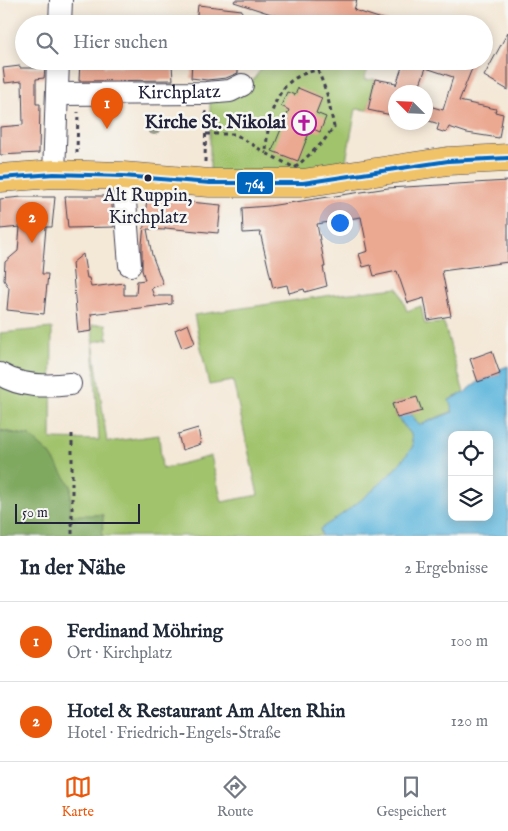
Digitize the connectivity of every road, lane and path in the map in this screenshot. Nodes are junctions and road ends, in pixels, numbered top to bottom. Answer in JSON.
{"nodes":[{"id":1,"x":61,"y":0,"type":"edge"},
{"id":2,"x":60,"y":15,"type":"edge"},
{"id":3,"x":61,"y":70,"type":"edge"},
{"id":4,"x":242,"y":86,"type":"dead end"},
{"id":5,"x":206,"y":92,"type":"junction"},
{"id":6,"x":68,"y":94,"type":"junction"},
{"id":7,"x":206,"y":134,"type":"junction"},
{"id":8,"x":266,"y":153,"type":"junction"},
{"id":9,"x":508,"y":158,"type":"edge"},
{"id":10,"x":77,"y":161,"type":"dead end"},
{"id":11,"x":54,"y":174,"type":"junction"},
{"id":12,"x":123,"y":176,"type":"junction"},
{"id":13,"x":0,"y":178,"type":"edge"},
{"id":14,"x":205,"y":183,"type":"junction"},
{"id":15,"x":130,"y":265,"type":"dead end"},
{"id":16,"x":0,"y":374,"type":"edge"},
{"id":17,"x":70,"y":384,"type":"dead end"},
{"id":18,"x":72,"y":434,"type":"dead end"},
{"id":19,"x":72,"y":536,"type":"edge"}],
"edges":[{"from":1,"to":2,"type":"street"},
{"from":3,"to":6,"type":"street"},
{"from":4,"to":5,"type":"street","name":"Kirchplatz"},
{"from":5,"to":6,"type":"street","name":"Kirchplatz"},
{"from":5,"to":7,"type":"path"},
{"from":6,"to":10,"type":"path"},
{"from":6,"to":11,"type":"street"},
{"from":7,"to":8,"type":"path"},
{"from":7,"to":14,"type":"path"},
{"from":8,"to":8,"type":"path"},
{"from":9,"to":14,"type":"main road"},
{"from":11,"to":12,"type":"main road"},
{"from":11,"to":13,"type":"main road"},
{"from":12,"to":14,"type":"main road"},
{"from":12,"to":15,"type":"street"},
{"from":16,"to":17,"type":"street"},
{"from":18,"to":19,"type":"path"}]}
